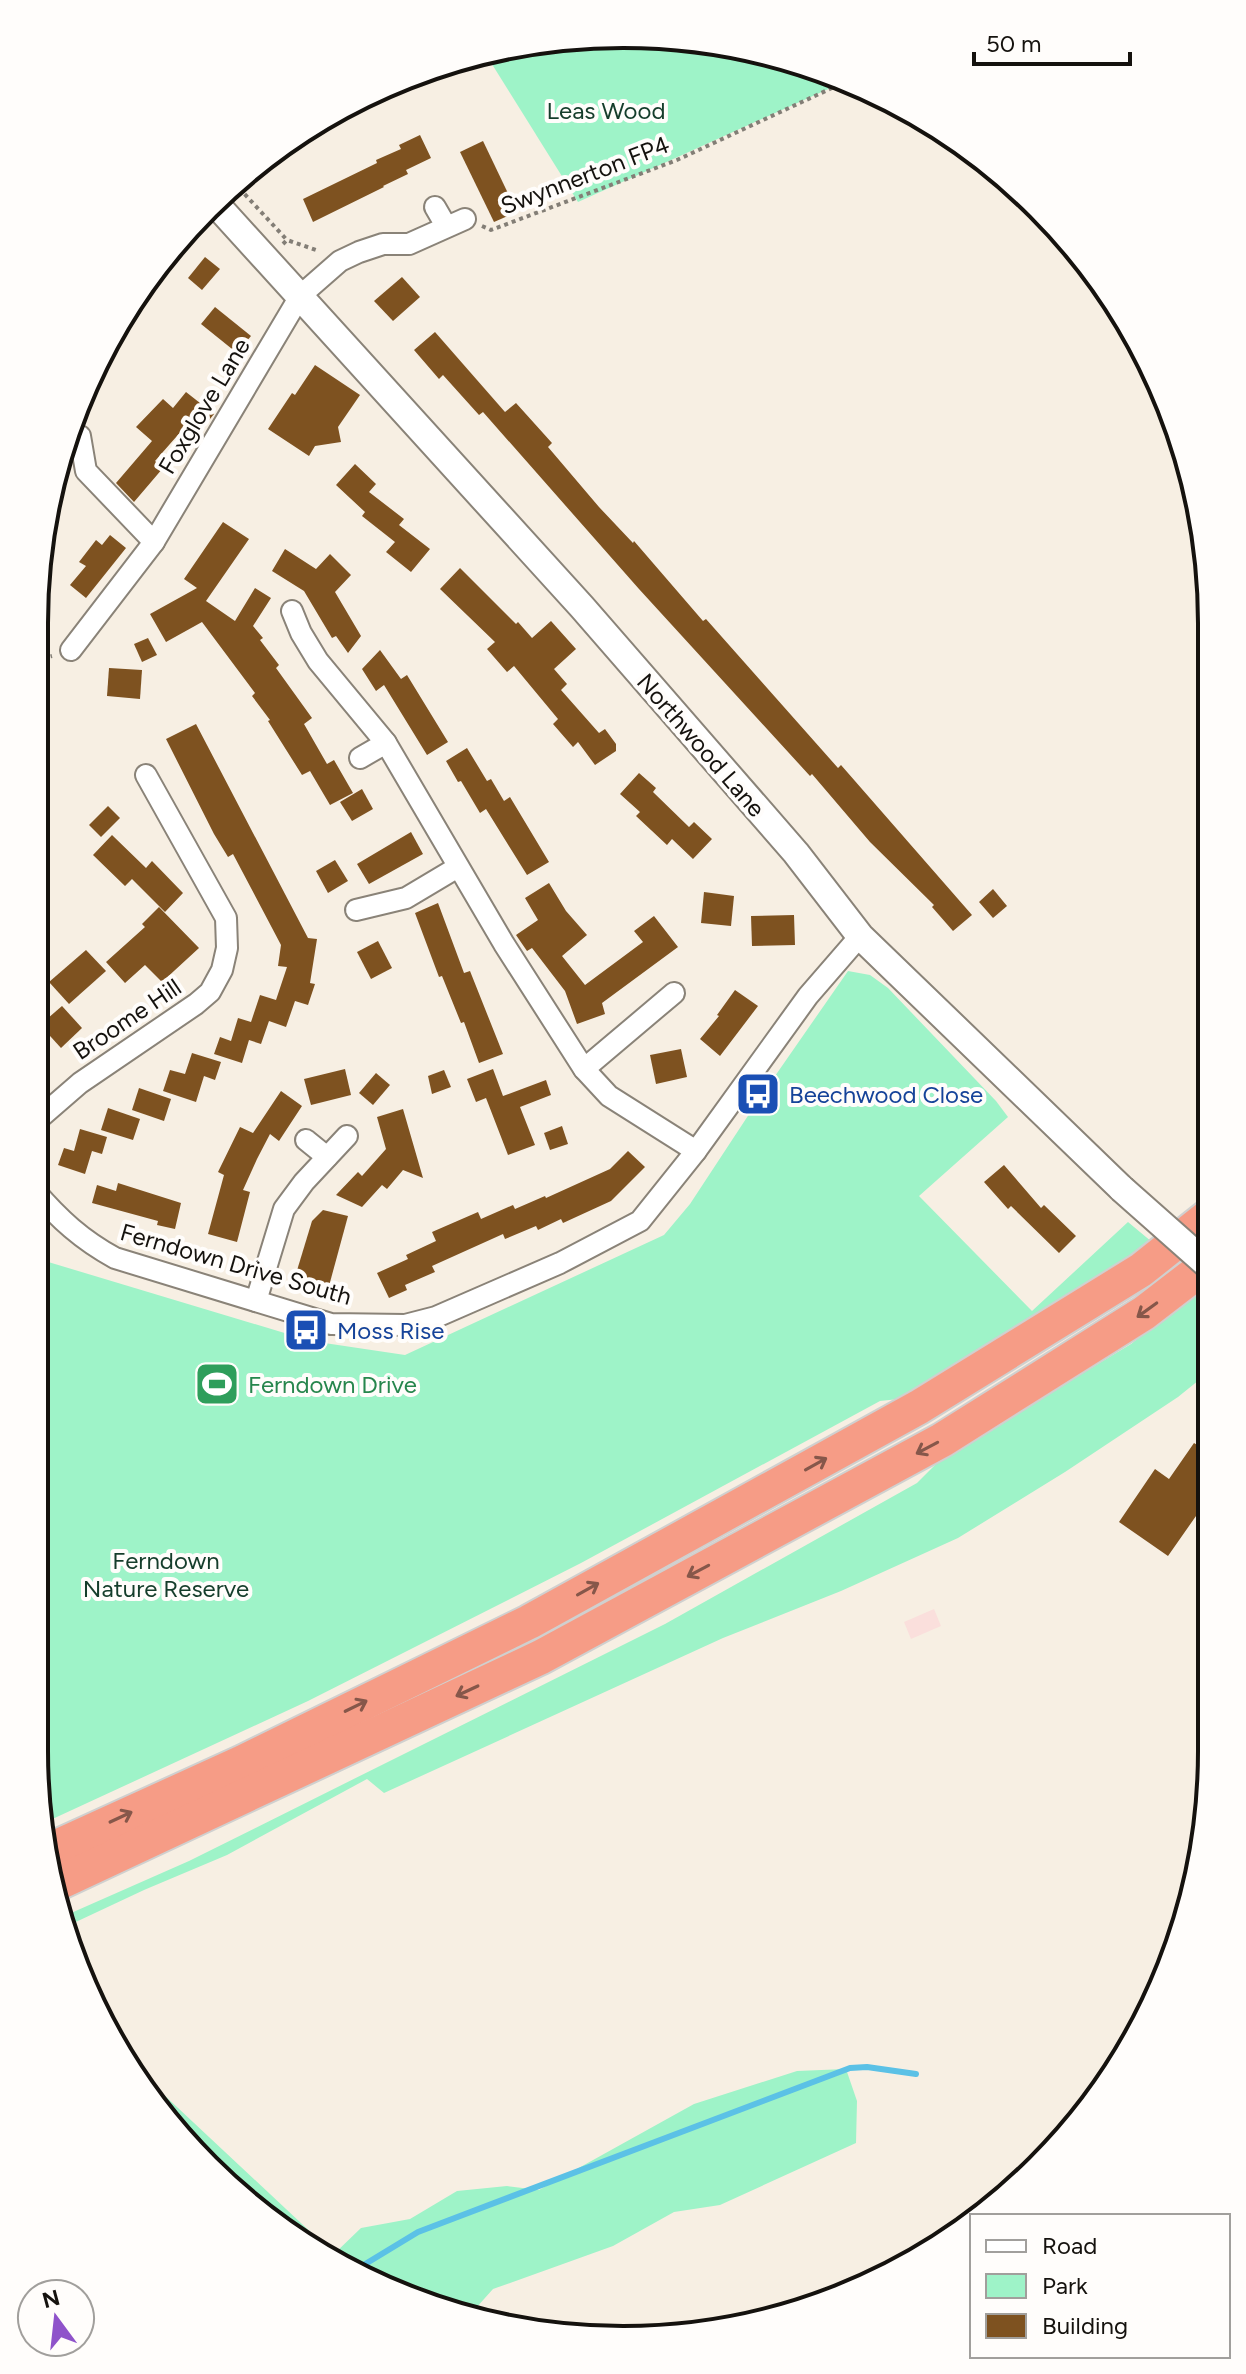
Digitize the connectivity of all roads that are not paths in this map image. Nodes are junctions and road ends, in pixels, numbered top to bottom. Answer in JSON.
{"nodes":[{"id":1,"x":435,"y":207,"type":"dead end"},
{"id":2,"x":222,"y":211,"type":"edge"},
{"id":3,"x":300,"y":296,"type":"junction"},
{"id":4,"x":80,"y":436,"type":"dead end"},
{"id":5,"x":154,"y":542,"type":"junction"},
{"id":6,"x":292,"y":611,"type":"dead end"},
{"id":7,"x":71,"y":650,"type":"dead end"},
{"id":8,"x":386,"y":743,"type":"junction"},
{"id":9,"x":360,"y":758,"type":"dead end"},
{"id":10,"x":146,"y":775,"type":"dead end"},
{"id":11,"x":458,"y":867,"type":"junction"},
{"id":12,"x":356,"y":910,"type":"dead end"},
{"id":13,"x":860,"y":936,"type":"junction"},
{"id":14,"x":674,"y":993,"type":"dead end"},
{"id":15,"x":584,"y":1069,"type":"junction"},
{"id":16,"x":48,"y":1111,"type":"edge"},
{"id":17,"x":347,"y":1136,"type":"dead end"},
{"id":18,"x":306,"y":1140,"type":"dead end"},
{"id":19,"x":696,"y":1151,"type":"junction"},
{"id":20,"x":327,"y":1157,"type":"junction"},
{"id":21,"x":48,"y":1205,"type":"edge"},
{"id":22,"x":1198,"y":1225,"type":"edge"},
{"id":23,"x":1198,"y":1255,"type":"edge"},
{"id":24,"x":1198,"y":1272,"type":"edge"},
{"id":25,"x":256,"y":1301,"type":"junction"},
{"id":26,"x":56,"y":1847,"type":"edge"},
{"id":27,"x":63,"y":1881,"type":"edge"}],
"edges":[{"from":1,"to":3,"type":"street","name":"Foxglove Lane"},
{"from":2,"to":3,"type":"street","name":"Northwood Lane"},
{"from":3,"to":5,"type":"street","name":"Foxglove Lane"},
{"from":3,"to":13,"type":"street","name":"Northwood Lane"},
{"from":4,"to":5,"type":"street"},
{"from":5,"to":7,"type":"street","name":"Foxglove Lane"},
{"from":6,"to":8,"type":"street"},
{"from":8,"to":9,"type":"street"},
{"from":8,"to":11,"type":"street"},
{"from":10,"to":16,"type":"street","name":"Broome Hill"},
{"from":11,"to":12,"type":"street"},
{"from":11,"to":15,"type":"street"},
{"from":13,"to":19,"type":"street","name":"Ferndown Drive South"},
{"from":13,"to":23,"type":"street","name":"Northwood Lane","bridge":true},
{"from":14,"to":15,"type":"street"},
{"from":15,"to":19,"type":"street"},
{"from":17,"to":20,"type":"street"},
{"from":18,"to":20,"type":"street"},
{"from":19,"to":25,"type":"street","name":"Ferndown Drive South"},
{"from":20,"to":25,"type":"street"},
{"from":21,"to":25,"type":"street","name":"Ferndown Drive South"},
{"from":26,"to":22,"type":"highway","one_way":true},
{"from":24,"to":27,"type":"highway","one_way":true}]}
